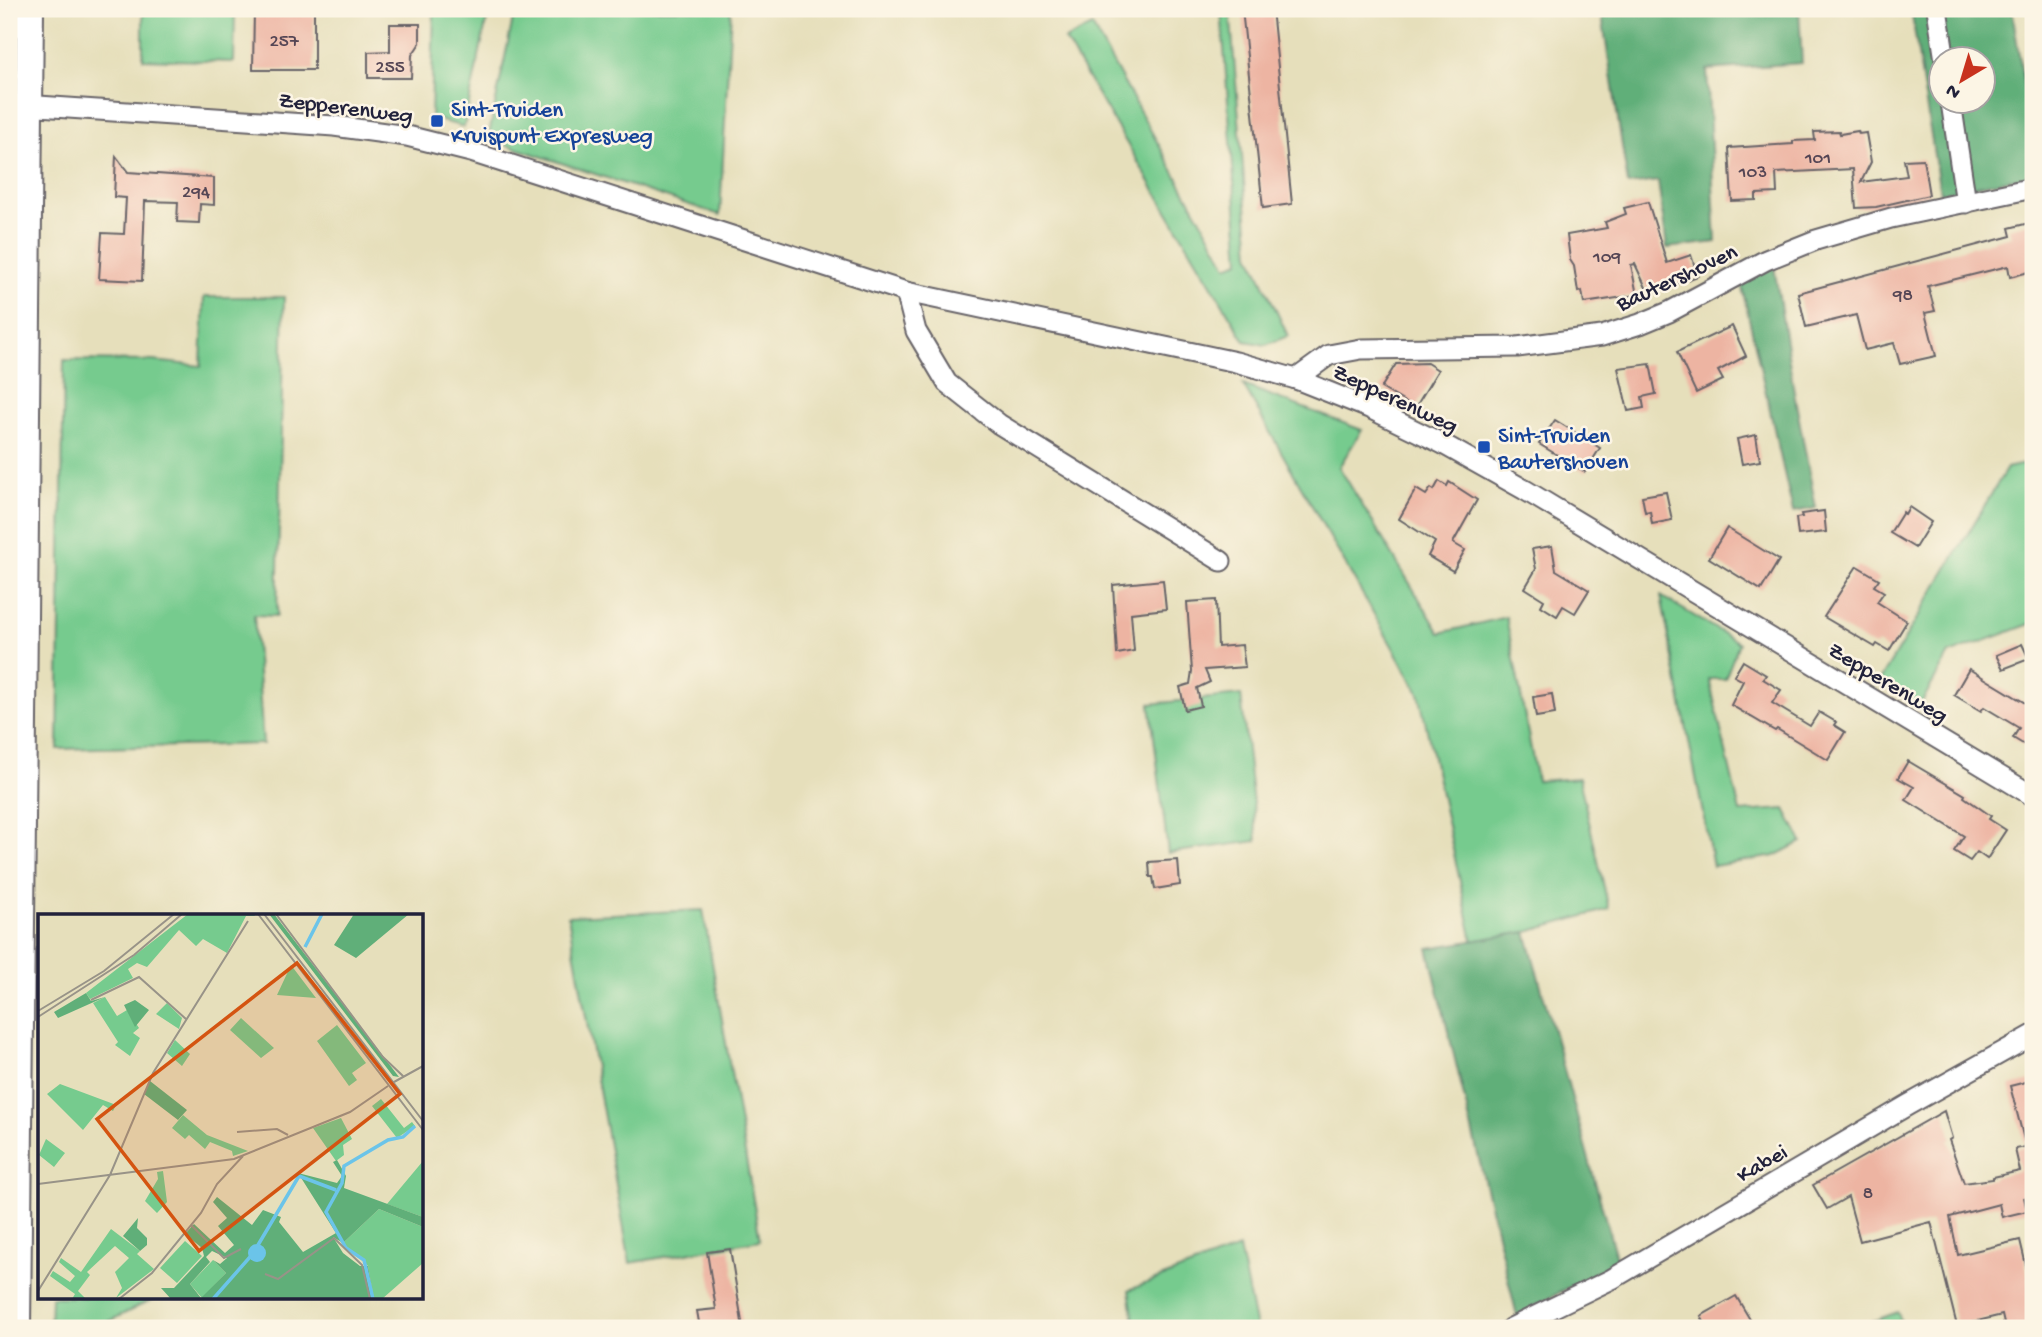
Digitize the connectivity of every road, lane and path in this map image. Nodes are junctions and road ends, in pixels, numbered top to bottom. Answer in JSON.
{"nodes":[{"id":1,"x":30,"y":9,"type":"edge"},
{"id":2,"x":1937,"y":9,"type":"edge"},
{"id":3,"x":1943,"y":46,"type":"edge"},
{"id":4,"x":19,"y":104,"type":"edge"},
{"id":5,"x":1953,"y":116,"type":"edge"},
{"id":6,"x":2033,"y":188,"type":"edge"},
{"id":7,"x":1966,"y":202,"type":"junction"},
{"id":8,"x":906,"y":292,"type":"junction"},
{"id":9,"x":1296,"y":379,"type":"junction"},
{"id":10,"x":1221,"y":561,"type":"dead end"},
{"id":11,"x":2033,"y":796,"type":"edge"},
{"id":12,"x":2033,"y":1035,"type":"edge"},
{"id":13,"x":17,"y":1328,"type":"edge"},
{"id":14,"x":1510,"y":1328,"type":"edge"}],
"edges":[{"from":1,"to":4,"type":"main road"},
{"from":2,"to":3,"type":"street"},
{"from":4,"to":8,"type":"street","name":"Zepperenweg"},
{"from":4,"to":13,"type":"main road"},
{"from":5,"to":7,"type":"street"},
{"from":6,"to":7,"type":"street","name":"Bautershoven"},
{"from":7,"to":9,"type":"street","name":"Bautershoven"},
{"from":8,"to":9,"type":"street","name":"Zepperenweg"},
{"from":8,"to":10,"type":"street"},
{"from":9,"to":11,"type":"street","name":"Zepperenweg"},
{"from":12,"to":14,"type":"street","name":"Kabei"}]}
